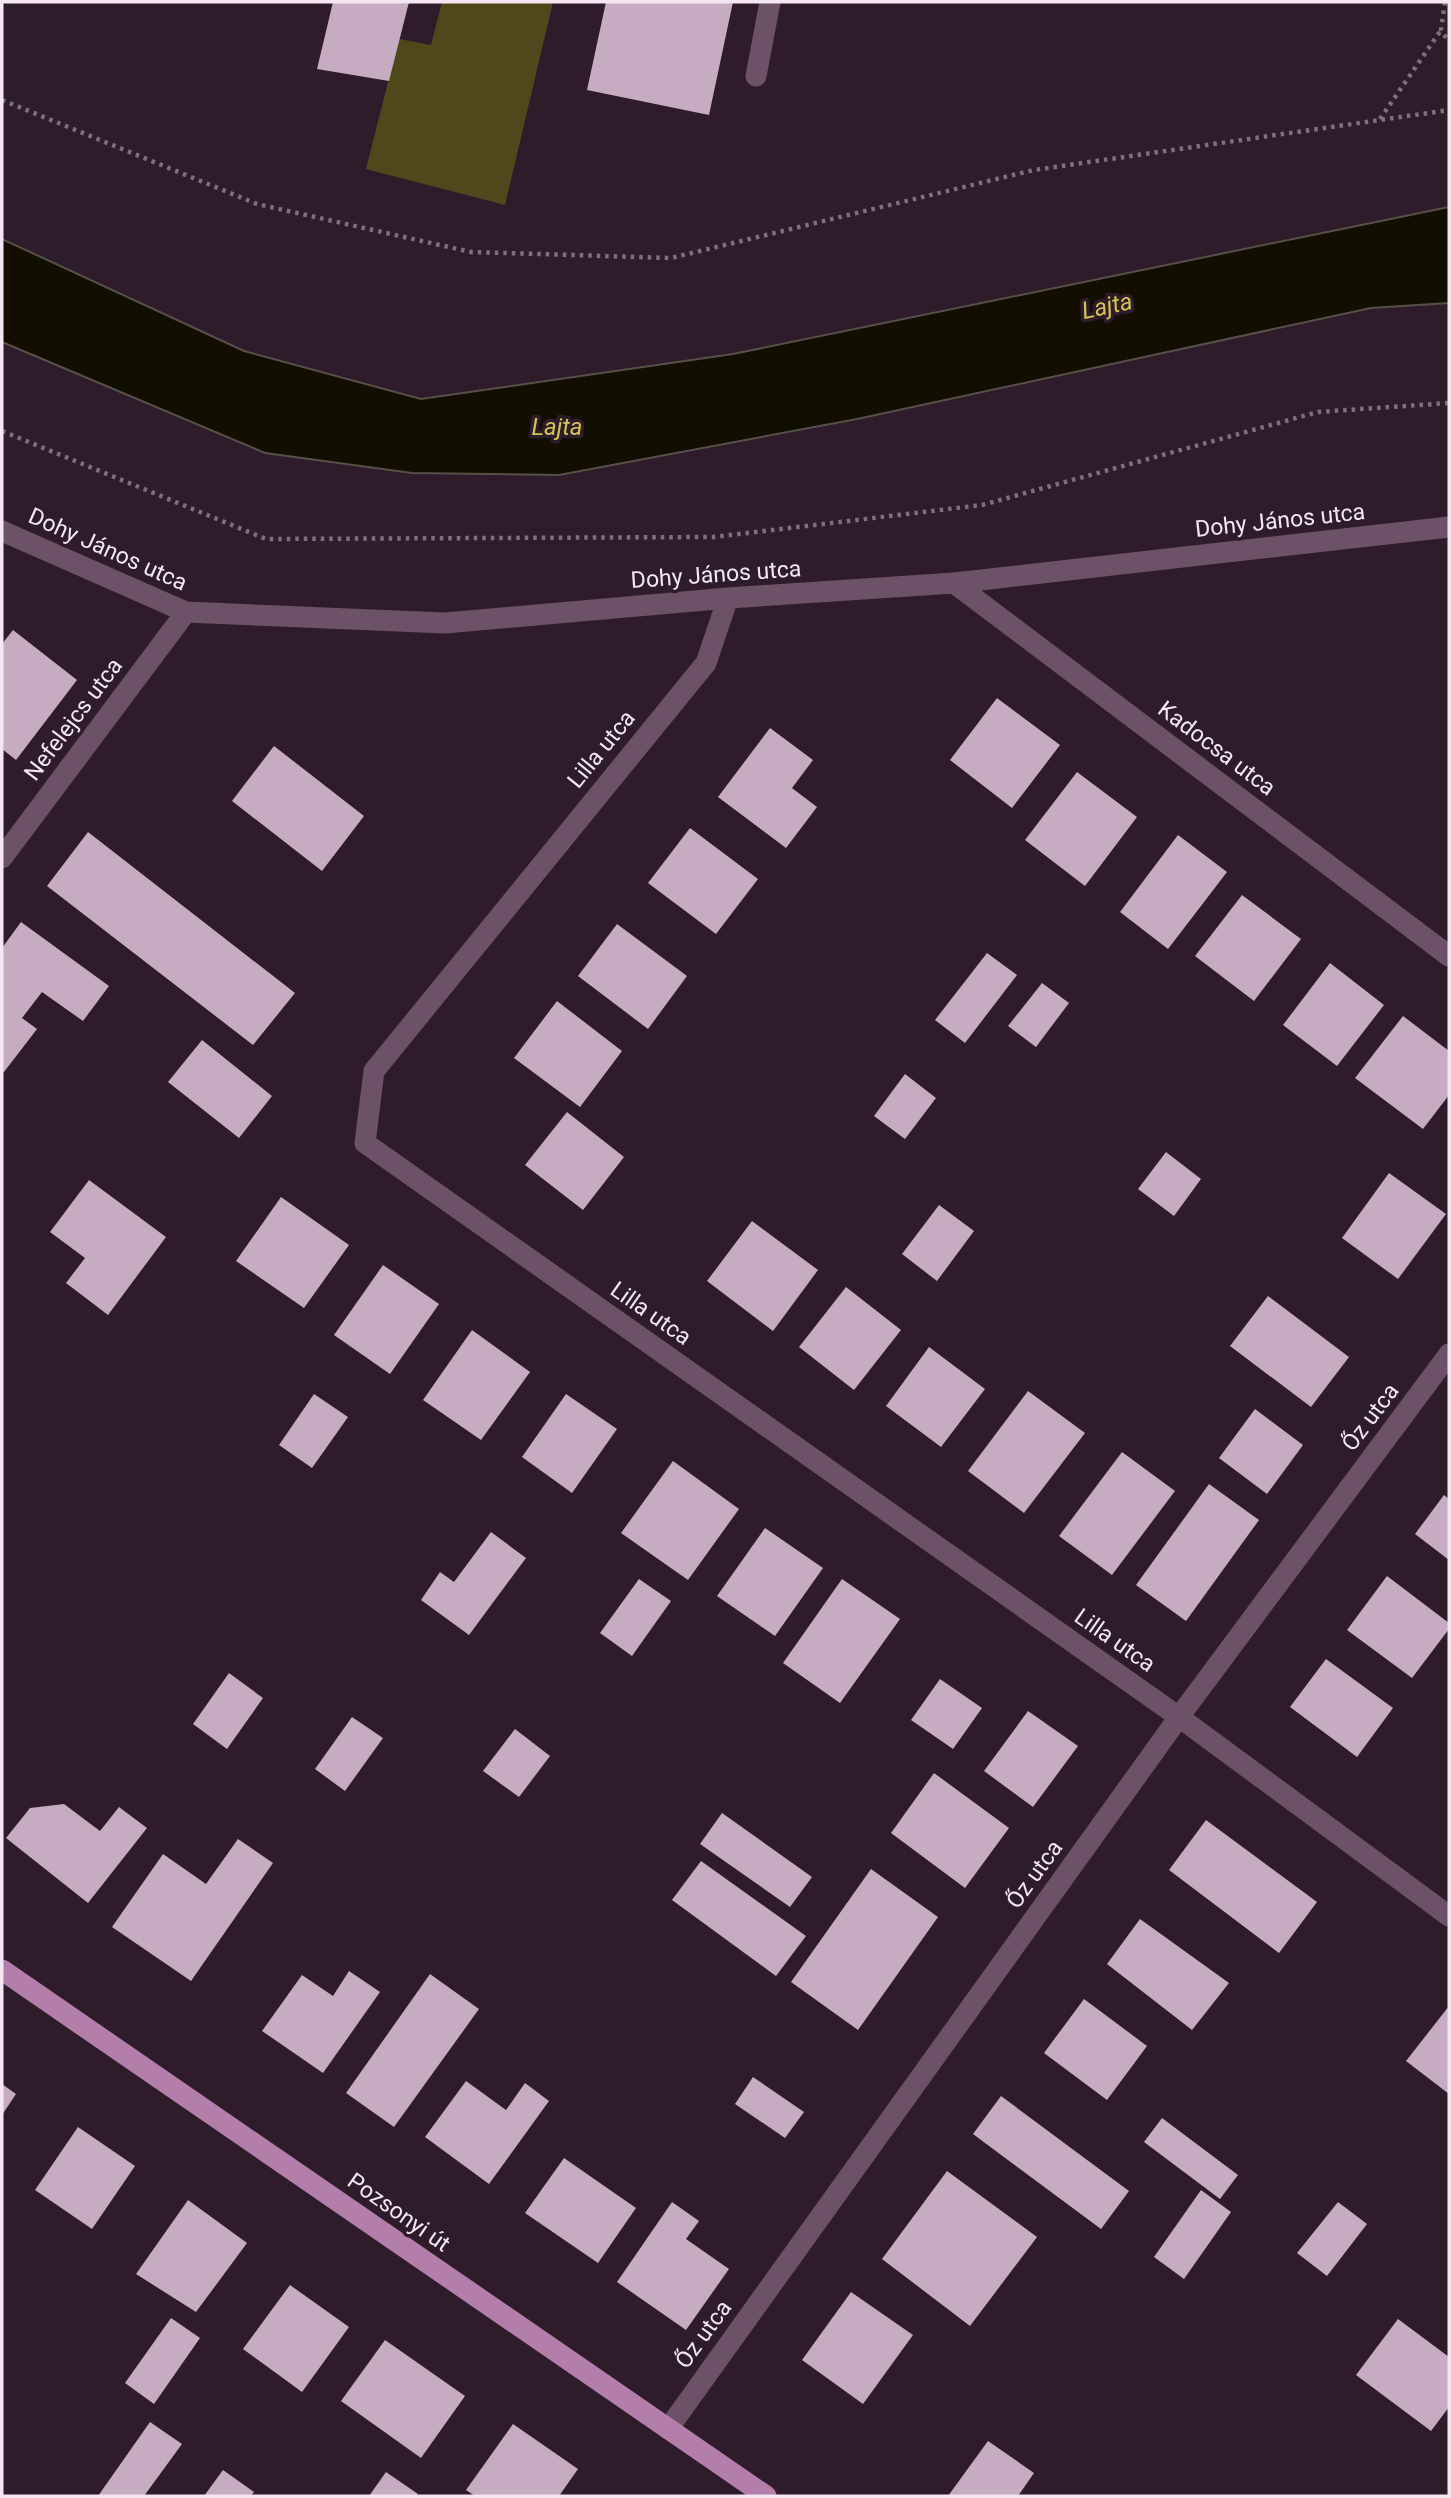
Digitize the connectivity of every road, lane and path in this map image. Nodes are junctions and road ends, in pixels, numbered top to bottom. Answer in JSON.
{"nodes":[{"id":1,"x":770,"y":2,"type":"edge"},
{"id":2,"x":1445,"y":2,"type":"edge"},
{"id":3,"x":1441,"y":30,"type":"junction"},
{"id":4,"x":1449,"y":42,"type":"edge"},
{"id":5,"x":756,"y":76,"type":"dead end"},
{"id":6,"x":2,"y":100,"type":"edge"},
{"id":7,"x":1449,"y":110,"type":"edge"},
{"id":8,"x":1380,"y":119,"type":"junction"},
{"id":9,"x":1449,"y":404,"type":"edge"},
{"id":10,"x":2,"y":431,"type":"edge"},
{"id":11,"x":1449,"y":527,"type":"edge"},
{"id":12,"x":2,"y":531,"type":"edge"},
{"id":13,"x":954,"y":583,"type":"junction"},
{"id":14,"x":728,"y":598,"type":"junction"},
{"id":15,"x":186,"y":612,"type":"junction"},
{"id":16,"x":2,"y":858,"type":"edge"},
{"id":17,"x":1449,"y":956,"type":"edge"},
{"id":18,"x":1449,"y":1354,"type":"edge"},
{"id":19,"x":1179,"y":1717,"type":"junction"},
{"id":20,"x":1449,"y":1916,"type":"edge"},
{"id":21,"x":2,"y":1970,"type":"edge"},
{"id":22,"x":668,"y":2428,"type":"junction"},
{"id":23,"x":766,"y":2496,"type":"edge"}],
"edges":[{"from":1,"to":5,"type":"street"},
{"from":2,"to":3,"type":"path"},
{"from":3,"to":4,"type":"path"},
{"from":3,"to":8,"type":"path"},
{"from":6,"to":8,"type":"path"},
{"from":7,"to":8,"type":"path"},
{"from":9,"to":10,"type":"path"},
{"from":11,"to":13,"type":"street","name":"Dohy János utca"},
{"from":12,"to":15,"type":"street","name":"Dohy János utca"},
{"from":13,"to":14,"type":"street","name":"Dohy János utca"},
{"from":13,"to":17,"type":"street","name":"Kadocsa utca"},
{"from":14,"to":15,"type":"street","name":"Dohy János utca"},
{"from":14,"to":19,"type":"street","name":"Lilla utca"},
{"from":15,"to":16,"type":"street","name":"Nefelejcs utca"},
{"from":18,"to":19,"type":"street","name":"Őz utca"},
{"from":19,"to":20,"type":"street","name":"Lilla utca"},
{"from":19,"to":22,"type":"street","name":"Őz utca"},
{"from":21,"to":22,"type":"main road","name":"Pozsonyi út"},
{"from":22,"to":23,"type":"main road","name":"Pozsonyi út"}]}
